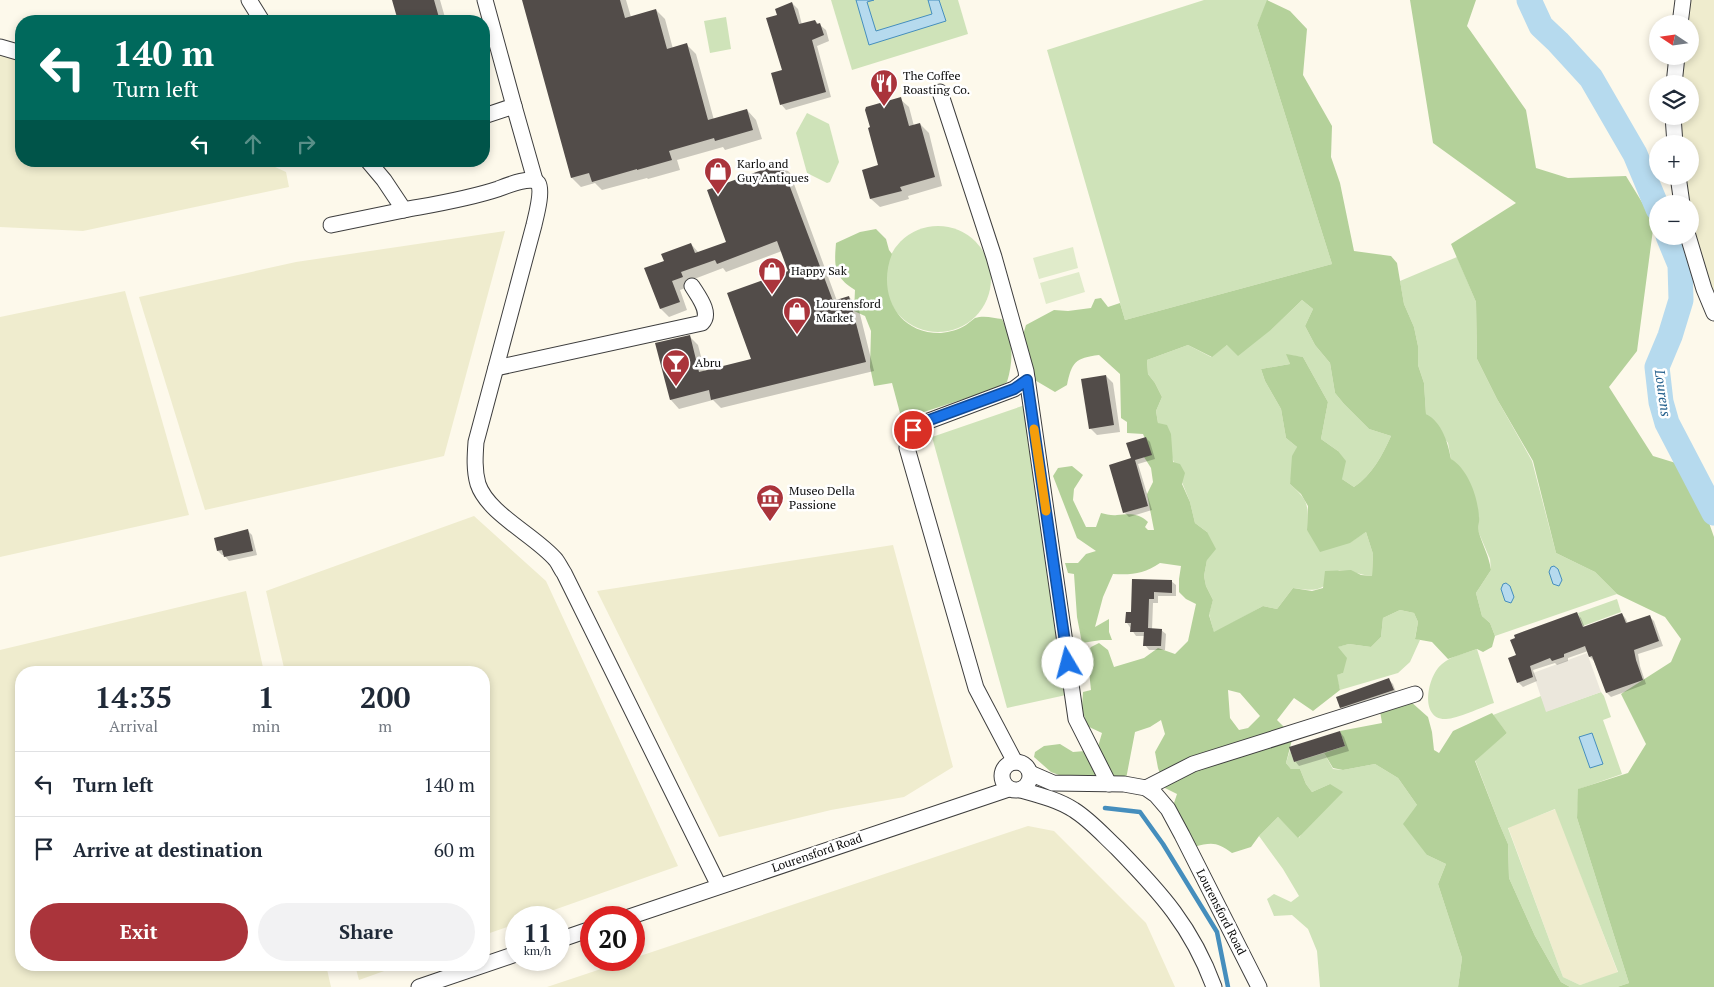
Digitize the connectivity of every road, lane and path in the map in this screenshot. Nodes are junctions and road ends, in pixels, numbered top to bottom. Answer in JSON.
{"nodes":[{"id":1,"x":249,"y":0,"type":"edge"},
{"id":2,"x":485,"y":0,"type":"edge"},
{"id":3,"x":1683,"y":0,"type":"edge"},
{"id":4,"x":258,"y":15,"type":"edge"},
{"id":5,"x":489,"y":15,"type":"edge"},
{"id":6,"x":1681,"y":15,"type":"edge"},
{"id":7,"x":490,"y":18,"type":"edge"},
{"id":8,"x":0,"y":47,"type":"edge"},
{"id":9,"x":15,"y":51,"type":"edge"},
{"id":10,"x":940,"y":92,"type":"dead end"},
{"id":11,"x":514,"y":106,"type":"junction"},
{"id":12,"x":490,"y":114,"type":"edge"},
{"id":13,"x":373,"y":167,"type":"edge"},
{"id":14,"x":535,"y":180,"type":"junction"},
{"id":15,"x":404,"y":210,"type":"junction"},
{"id":16,"x":331,"y":225,"type":"dead end"},
{"id":17,"x":1691,"y":245,"type":"edge"},
{"id":18,"x":692,"y":286,"type":"dead end"},
{"id":19,"x":1714,"y":313,"type":"edge"},
{"id":20,"x":496,"y":368,"type":"junction"},
{"id":21,"x":1027,"y":380,"type":"junction"},
{"id":22,"x":1415,"y":694,"type":"dead end"},
{"id":23,"x":1015,"y":762,"type":"junction"},
{"id":24,"x":1030,"y":773,"type":"junction"},
{"id":25,"x":1109,"y":784,"type":"junction"},
{"id":26,"x":1146,"y":788,"type":"junction"},
{"id":27,"x":1015,"y":789,"type":"junction"},
{"id":28,"x":719,"y":886,"type":"junction"},
{"id":29,"x":645,"y":911,"type":"edge"},
{"id":30,"x":505,"y":958,"type":"edge"},
{"id":31,"x":490,"y":963,"type":"edge"},
{"id":32,"x":466,"y":971,"type":"edge"},
{"id":33,"x":419,"y":987,"type":"edge"},
{"id":34,"x":1214,"y":987,"type":"edge"},
{"id":35,"x":1259,"y":987,"type":"edge"}],
"edges":[{"from":1,"to":4,"type":"street"},
{"from":2,"to":5,"type":"street"},
{"from":3,"to":6,"type":"street"},
{"from":7,"to":11,"type":"street"},
{"from":8,"to":9,"type":"street"},
{"from":10,"to":21,"type":"street"},
{"from":11,"to":12,"type":"street"},
{"from":11,"to":14,"type":"street"},
{"from":13,"to":15,"type":"street"},
{"from":14,"to":15,"type":"street"},
{"from":14,"to":20,"type":"street"},
{"from":15,"to":16,"type":"street"},
{"from":17,"to":19,"type":"street"},
{"from":18,"to":20,"type":"street"},
{"from":20,"to":28,"type":"street"},
{"from":21,"to":23,"type":"street"},
{"from":21,"to":25,"type":"street"},
{"from":22,"to":26,"type":"street"},
{"from":23,"to":24,"type":"street"},
{"from":23,"to":27,"type":"street"},
{"from":24,"to":25,"type":"street"},
{"from":24,"to":27,"type":"street"},
{"from":25,"to":26,"type":"street"},
{"from":26,"to":35,"type":"street","name":"Lourensford Road"},
{"from":27,"to":28,"type":"street","name":"Lourensford Road"},
{"from":27,"to":34,"type":"street"},
{"from":28,"to":29,"type":"street","name":"Lourensford Road"},
{"from":30,"to":31,"type":"street"},
{"from":32,"to":33,"type":"street"}]}
